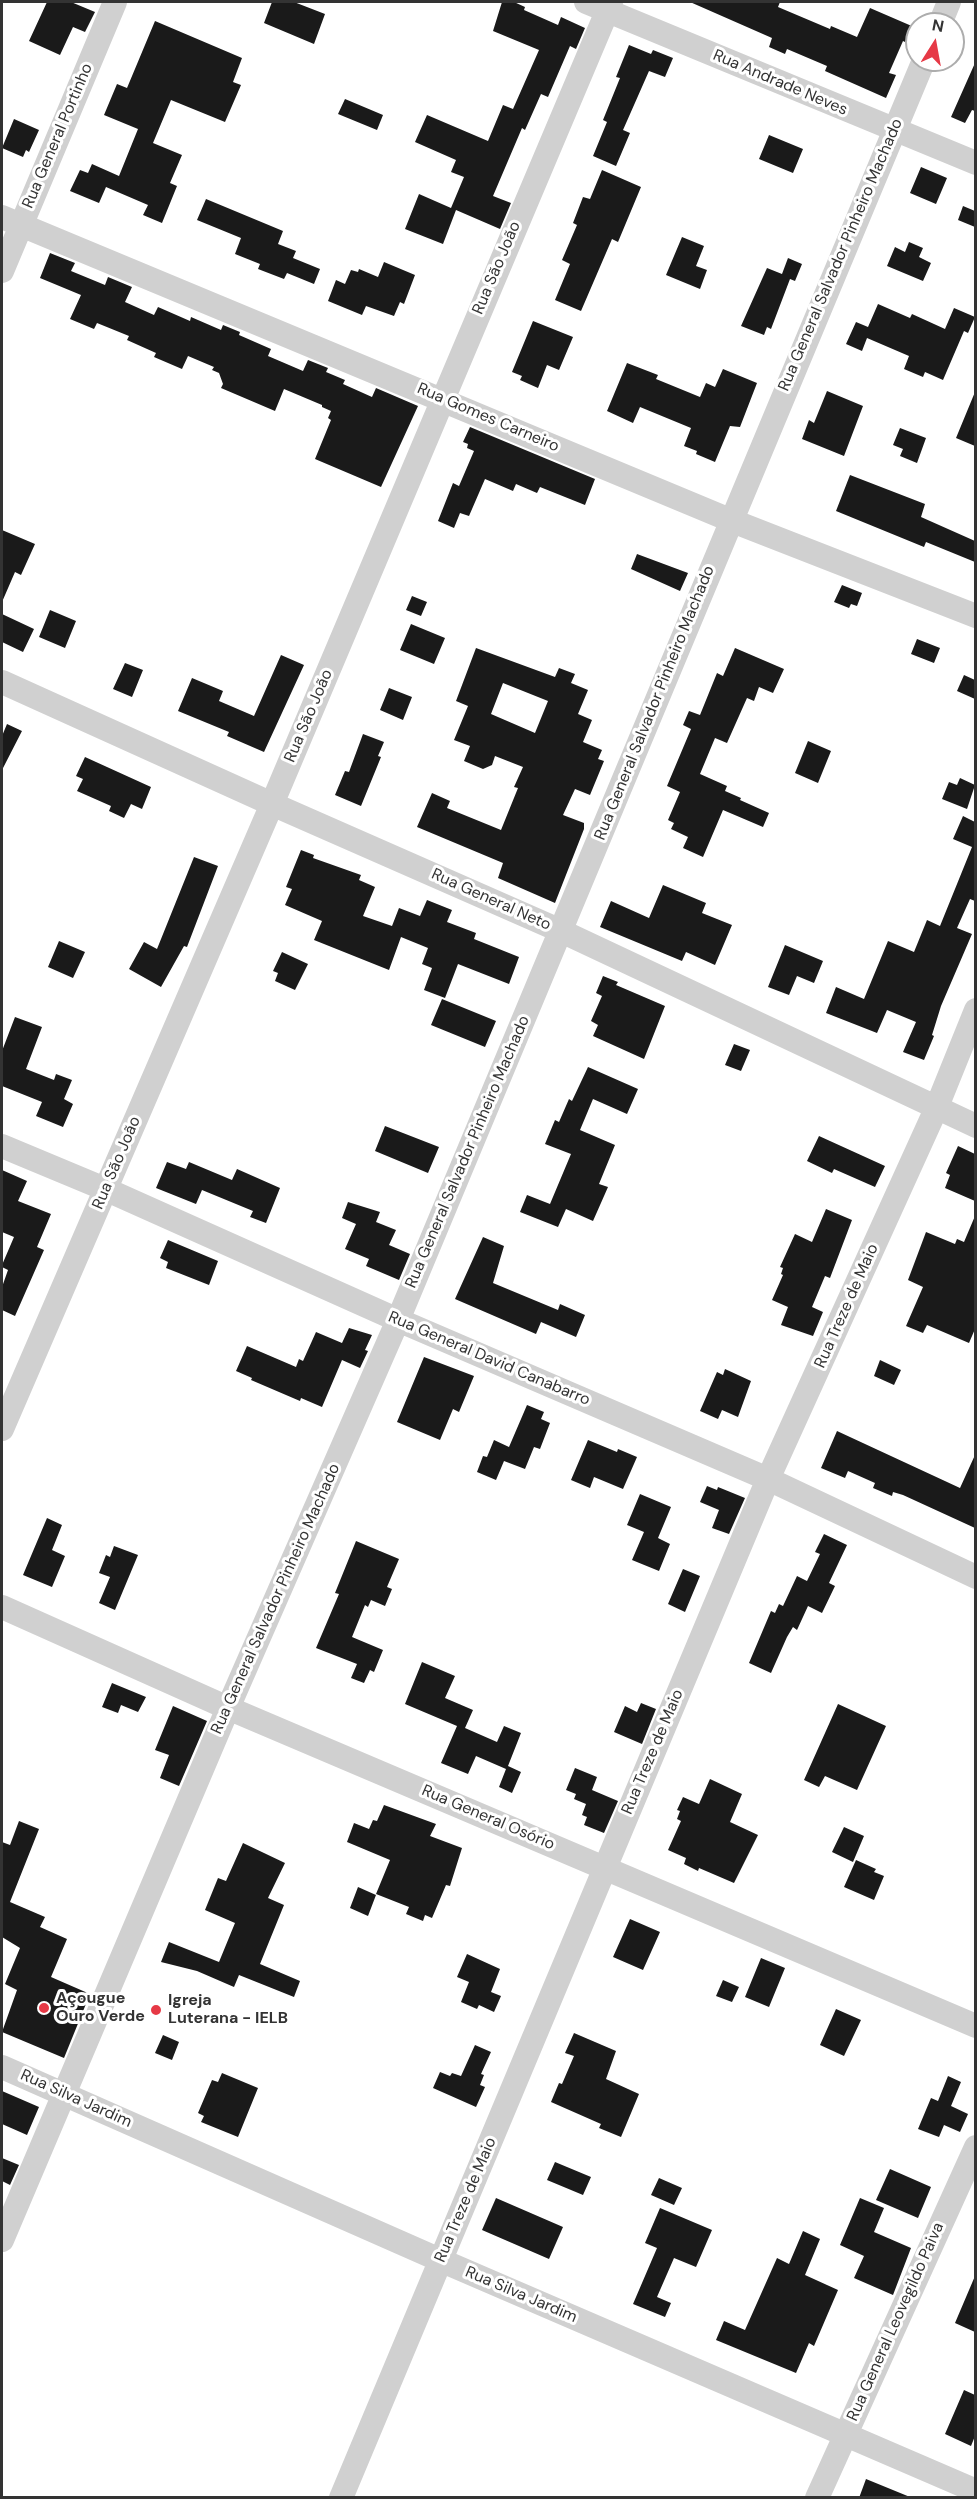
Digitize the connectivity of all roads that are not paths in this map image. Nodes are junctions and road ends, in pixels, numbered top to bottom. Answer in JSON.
{"nodes":[{"id":1,"x":115,"y":2,"type":"edge"},
{"id":2,"x":602,"y":5,"type":"edge"},
{"id":3,"x":919,"y":72,"type":"edge"},
{"id":4,"x":893,"y":130,"type":"junction"},
{"id":5,"x":975,"y":163,"type":"edge"},
{"id":6,"x":11,"y":221,"type":"edge"},
{"id":7,"x":2,"y":271,"type":"edge"},
{"id":8,"x":441,"y":399,"type":"junction"},
{"id":9,"x":730,"y":520,"type":"junction"},
{"id":10,"x":975,"y":616,"type":"edge"},
{"id":11,"x":2,"y":682,"type":"edge"},
{"id":12,"x":272,"y":804,"type":"junction"},
{"id":13,"x":561,"y":931,"type":"junction"},
{"id":14,"x":975,"y":1010,"type":"edge"},
{"id":15,"x":936,"y":1109,"type":"junction"},
{"id":16,"x":975,"y":1126,"type":"edge"},
{"id":17,"x":2,"y":1146,"type":"edge"},
{"id":18,"x":105,"y":1189,"type":"junction"},
{"id":19,"x":398,"y":1320,"type":"junction"},
{"id":20,"x":2,"y":1429,"type":"edge"},
{"id":21,"x":768,"y":1479,"type":"junction"},
{"id":22,"x":975,"y":1577,"type":"edge"},
{"id":23,"x":2,"y":1607,"type":"edge"},
{"id":24,"x":228,"y":1708,"type":"junction"},
{"id":25,"x":604,"y":1868,"type":"junction"},
{"id":26,"x":975,"y":2026,"type":"edge"},
{"id":27,"x":2,"y":2067,"type":"edge"},
{"id":28,"x":64,"y":2093,"type":"junction"},
{"id":29,"x":975,"y":2147,"type":"edge"},
{"id":30,"x":2,"y":2240,"type":"edge"},
{"id":31,"x":441,"y":2260,"type":"junction"},
{"id":32,"x":845,"y":2436,"type":"junction"},
{"id":33,"x":975,"y":2491,"type":"edge"},
{"id":34,"x":341,"y":2498,"type":"edge"},
{"id":35,"x":817,"y":2498,"type":"edge"}],
"edges":[{"from":1,"to":6,"type":"street","name":"Rua General Portinho"},
{"from":2,"to":4,"type":"street","name":"Rua Andrade Neves"},
{"from":2,"to":8,"type":"street","name":"Rua São João"},
{"from":3,"to":4,"type":"street","name":"Rua General Salvador Pinheiro Machado"},
{"from":4,"to":5,"type":"street","name":"Rua Andrade Neves"},
{"from":4,"to":9,"type":"street","name":"Rua General Salvador Pinheiro Machado"},
{"from":6,"to":7,"type":"street","name":"Rua General Portinho"},
{"from":6,"to":8,"type":"street","name":"Rua Gomes Carneiro"},
{"from":8,"to":9,"type":"street","name":"Rua Gomes Carneiro"},
{"from":8,"to":12,"type":"street","name":"Rua São João"},
{"from":9,"to":10,"type":"street","name":"Rua Gomes Carneiro"},
{"from":9,"to":13,"type":"street","name":"Rua General Salvador Pinheiro Machado"},
{"from":11,"to":12,"type":"street","name":"Rua General Neto"},
{"from":12,"to":13,"type":"street","name":"Rua General Neto"},
{"from":12,"to":18,"type":"street","name":"Rua São João"},
{"from":13,"to":15,"type":"street","name":"Rua General Neto"},
{"from":13,"to":19,"type":"street","name":"Rua General Salvador Pinheiro Machado"},
{"from":14,"to":15,"type":"street","name":"Rua Treze de Maio"},
{"from":15,"to":16,"type":"street","name":"Rua General Neto"},
{"from":15,"to":21,"type":"street","name":"Rua Treze de Maio"},
{"from":17,"to":18,"type":"street","name":"Rua General David Canabarro"},
{"from":18,"to":19,"type":"street","name":"Rua General David Canabarro"},
{"from":18,"to":20,"type":"street","name":"Rua São João"},
{"from":19,"to":21,"type":"street","name":"Rua General David Canabarro"},
{"from":19,"to":24,"type":"street","name":"Rua General Salvador Pinheiro Machado"},
{"from":21,"to":22,"type":"street","name":"Rua General David Canabarro"},
{"from":21,"to":25,"type":"street","name":"Rua Treze de Maio"},
{"from":23,"to":24,"type":"street","name":"Rua General Osório"},
{"from":24,"to":25,"type":"street","name":"Rua General Osório"},
{"from":24,"to":28,"type":"street","name":"Rua General Salvador Pinheiro Machado"},
{"from":25,"to":26,"type":"street","name":"Rua General Osório"},
{"from":25,"to":31,"type":"street","name":"Rua Treze de Maio"},
{"from":27,"to":28,"type":"street","name":"Rua Silva Jardim"},
{"from":28,"to":30,"type":"street","name":"Rua General Salvador Pinheiro Machado"},
{"from":28,"to":31,"type":"street","name":"Rua Silva Jardim"},
{"from":29,"to":32,"type":"street","name":"Rua General Leovegildo Paiva"},
{"from":31,"to":32,"type":"street","name":"Rua Silva Jardim"},
{"from":31,"to":34,"type":"street","name":"Rua Treze de Maio"},
{"from":32,"to":33,"type":"street","name":"Rua Silva Jardim"},
{"from":32,"to":35,"type":"street","name":"Rua General Leovegildo Paiva"}]}
